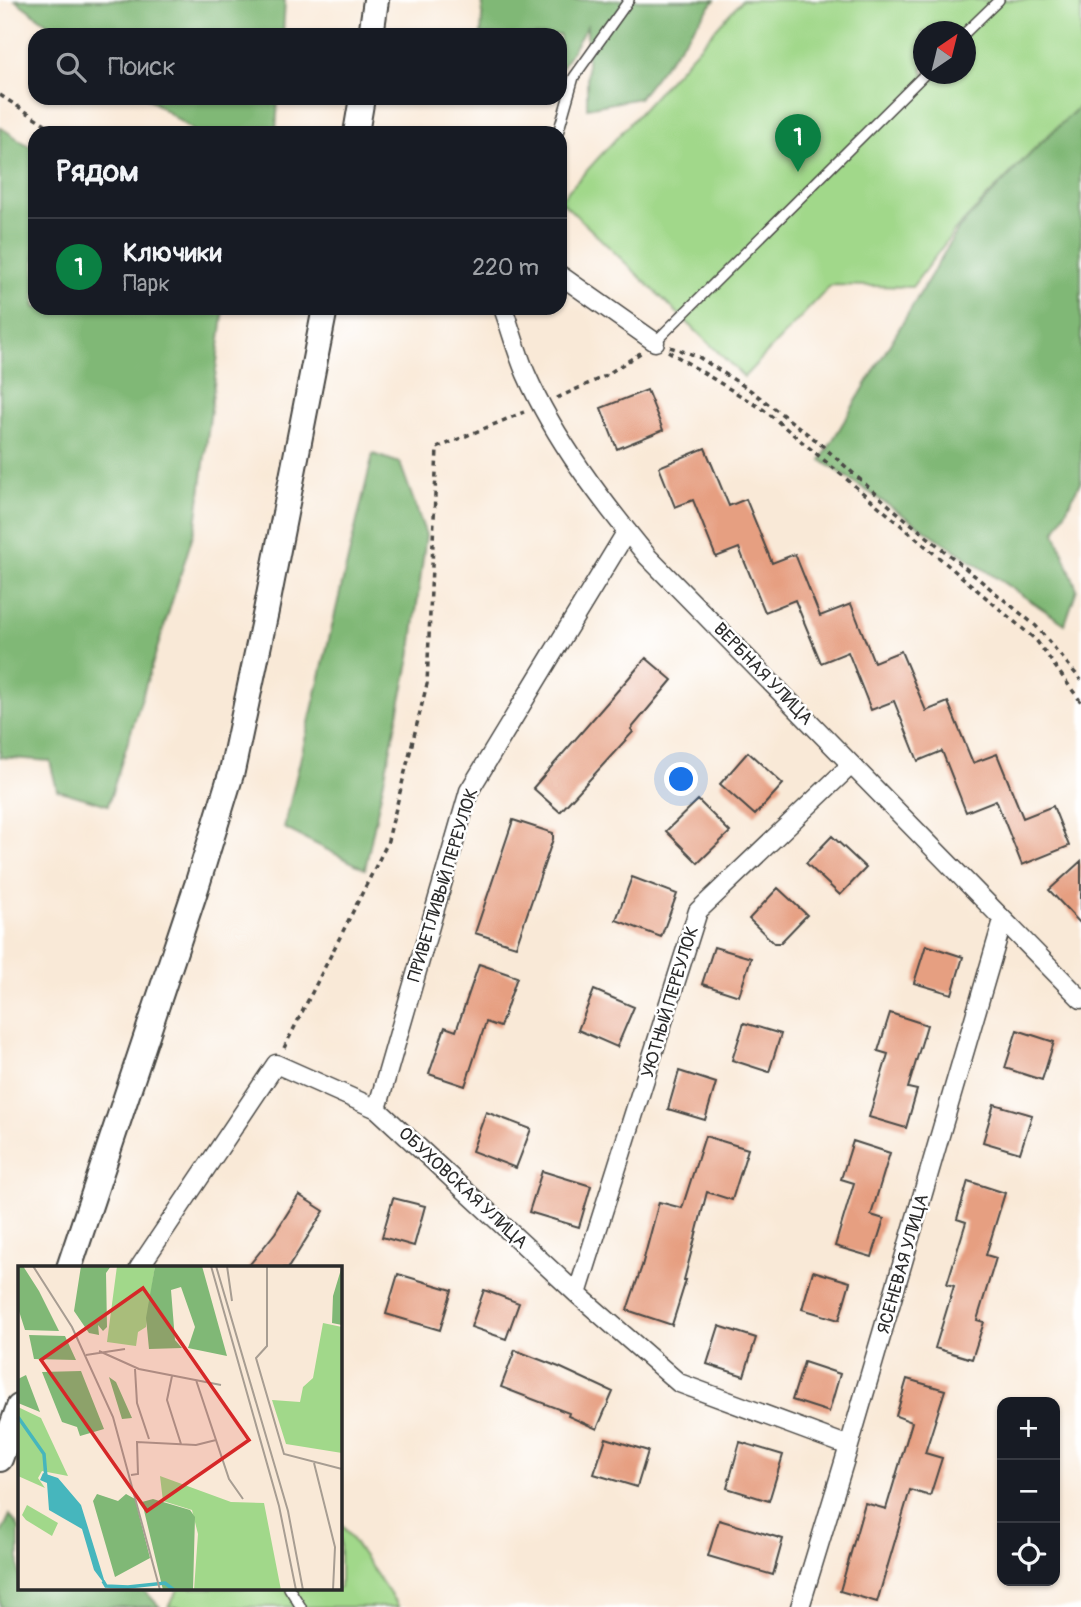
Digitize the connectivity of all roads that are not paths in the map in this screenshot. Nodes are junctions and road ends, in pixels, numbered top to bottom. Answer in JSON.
{"nodes":[{"id":1,"x":376,"y":0,"type":"edge"},
{"id":2,"x":629,"y":0,"type":"edge"},
{"id":3,"x":999,"y":0,"type":"edge"},
{"id":4,"x":976,"y":22,"type":"edge"},
{"id":5,"x":372,"y":28,"type":"edge"},
{"id":6,"x":915,"y":84,"type":"edge"},
{"id":7,"x":567,"y":103,"type":"edge"},
{"id":8,"x":361,"y":105,"type":"edge"},
{"id":9,"x":566,"y":105,"type":"edge"},
{"id":10,"x":357,"y":126,"type":"edge"},
{"id":11,"x":560,"y":126,"type":"edge"},
{"id":12,"x":567,"y":280,"type":"edge"},
{"id":13,"x":324,"y":315,"type":"edge"},
{"id":14,"x":505,"y":315,"type":"edge"},
{"id":15,"x":655,"y":342,"type":"joint"},
{"id":16,"x":627,"y":531,"type":"junction"},
{"id":17,"x":851,"y":765,"type":"junction"},
{"id":18,"x":1003,"y":920,"type":"junction"},
{"id":19,"x":1081,"y":999,"type":"edge"},
{"id":20,"x":377,"y":1109,"type":"junction"},
{"id":21,"x":70,"y":1266,"type":"edge"},
{"id":22,"x":140,"y":1266,"type":"edge"},
{"id":23,"x":578,"y":1294,"type":"junction"},
{"id":24,"x":18,"y":1410,"type":"edge"},
{"id":25,"x":849,"y":1446,"type":"junction"},
{"id":26,"x":0,"y":1459,"type":"edge"},
{"id":27,"x":290,"y":1590,"type":"edge"},
{"id":28,"x":301,"y":1607,"type":"edge"},
{"id":29,"x":800,"y":1607,"type":"edge"}],
"edges":[{"from":1,"to":5,"type":"main road"},
{"from":2,"to":7,"type":"lane"},
{"from":3,"to":4,"type":"lane"},
{"from":6,"to":15,"type":"lane"},
{"from":8,"to":10,"type":"main road"},
{"from":9,"to":11,"type":"lane"},
{"from":12,"to":15,"type":"street"},
{"from":13,"to":21,"type":"main road"},
{"from":14,"to":16,"type":"street","name":"ВЕРБНАЯ УЛИЦА"},
{"from":16,"to":17,"type":"street","name":"ВЕРБНАЯ УЛИЦА"},
{"from":16,"to":20,"type":"street","name":"ПРИВЕТЛИВЫЙ ПЕРЕУЛОК"},
{"from":17,"to":18,"type":"street","name":"ВЕРБНАЯ УЛИЦА"},
{"from":17,"to":23,"type":"street","name":"УЮТНЫЙ ПЕРЕУЛОК"},
{"from":18,"to":19,"type":"street","name":"ВЕРБНАЯ УЛИЦА"},
{"from":18,"to":25,"type":"street","name":"ЯСЕНЕВАЯ УЛИЦА"},
{"from":20,"to":22,"type":"street","name":"ОБУХОВСКАЯ УЛИЦА"},
{"from":20,"to":23,"type":"street","name":"ОБУХОВСКАЯ УЛИЦА"},
{"from":23,"to":25,"type":"street","name":"ОБУХОВСКАЯ УЛИЦА"},
{"from":24,"to":26,"type":"main road"},
{"from":25,"to":29,"type":"street","name":"ЯСЕНЕВАЯ УЛИЦА"},
{"from":27,"to":28,"type":"lane"}]}
